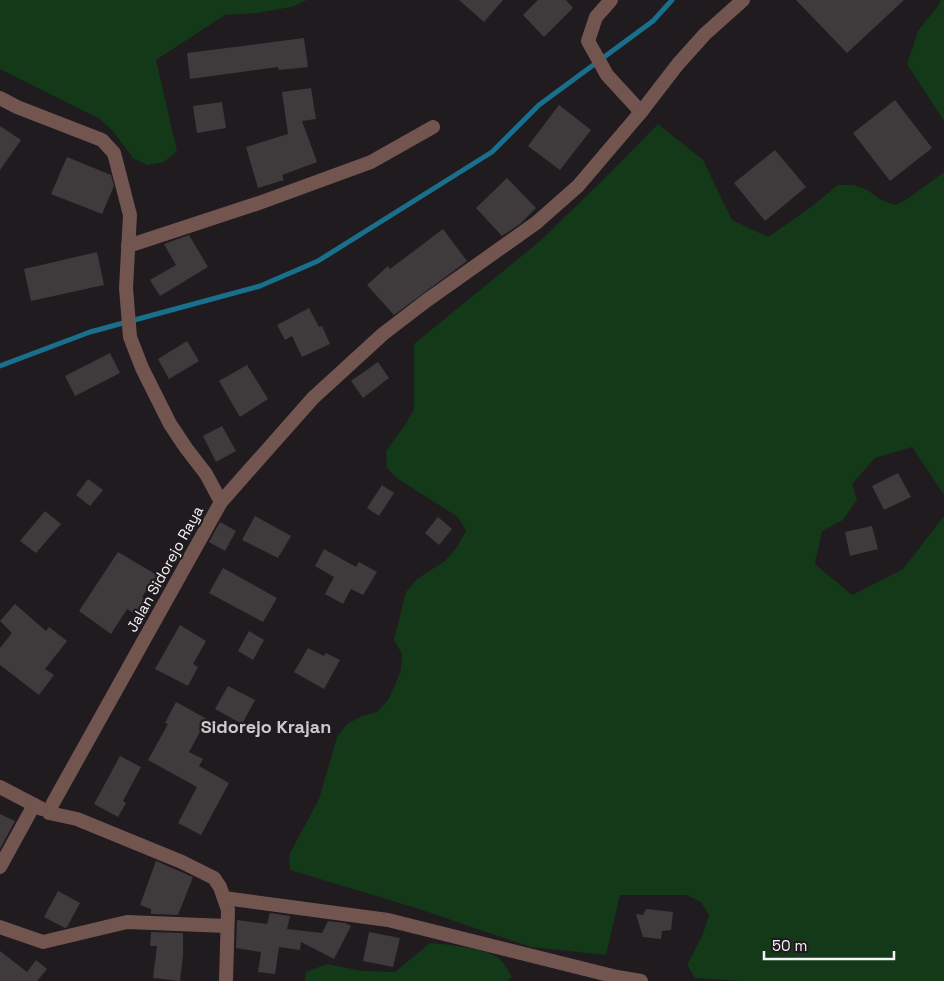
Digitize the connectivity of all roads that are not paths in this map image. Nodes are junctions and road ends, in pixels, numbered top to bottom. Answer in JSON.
{"nodes":[{"id":1,"x":611,"y":0,"type":"edge"},
{"id":2,"x":742,"y":0,"type":"edge"},
{"id":3,"x":0,"y":98,"type":"edge"},
{"id":4,"x":641,"y":112,"type":"junction"},
{"id":5,"x":433,"y":127,"type":"dead end"},
{"id":6,"x":128,"y":246,"type":"junction"},
{"id":7,"x":221,"y":502,"type":"junction"},
{"id":8,"x":0,"y":788,"type":"edge"},
{"id":9,"x":54,"y":802,"type":"junction"},
{"id":10,"x":34,"y":805,"type":"junction"},
{"id":11,"x":0,"y":867,"type":"edge"},
{"id":12,"x":224,"y":898,"type":"junction"},
{"id":13,"x":228,"y":926,"type":"junction"},
{"id":14,"x":0,"y":927,"type":"edge"},
{"id":15,"x":226,"y":981,"type":"edge"},
{"id":16,"x":641,"y":981,"type":"edge"}],
"edges":[{"from":1,"to":4,"type":"street"},
{"from":2,"to":4,"type":"street"},
{"from":3,"to":6,"type":"street","name":"Jalan Sidorejo Raya"},
{"from":4,"to":7,"type":"street"},
{"from":5,"to":6,"type":"street"},
{"from":6,"to":7,"type":"street","name":"Jalan Sidorejo Raya"},
{"from":7,"to":9,"type":"street","name":"Jalan Sidorejo Raya"},
{"from":8,"to":10,"type":"street"},
{"from":9,"to":10,"type":"street"},
{"from":9,"to":12,"type":"street"},
{"from":10,"to":11,"type":"street"},
{"from":12,"to":13,"type":"street"},
{"from":12,"to":16,"type":"street"},
{"from":13,"to":14,"type":"street"},
{"from":13,"to":15,"type":"street"}]}
